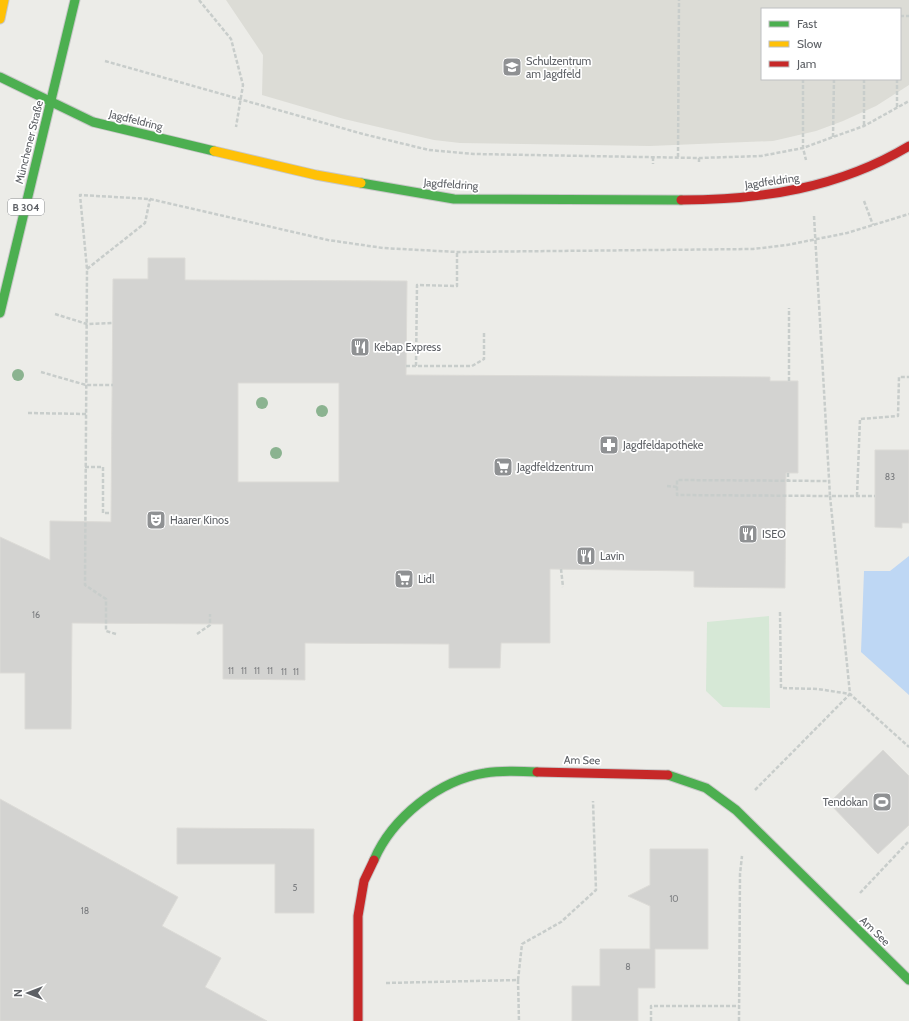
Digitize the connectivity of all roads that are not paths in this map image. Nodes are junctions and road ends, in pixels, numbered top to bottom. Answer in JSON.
{"nodes":[{"id":1,"x":4,"y":0,"type":"edge"},
{"id":2,"x":74,"y":0,"type":"edge"},
{"id":3,"x":0,"y":19,"type":"edge"},
{"id":4,"x":0,"y":77,"type":"edge"},
{"id":5,"x":51,"y":101,"type":"junction"},
{"id":6,"x":909,"y":146,"type":"edge"},
{"id":7,"x":0,"y":312,"type":"edge"},
{"id":8,"x":909,"y":980,"type":"edge"},
{"id":9,"x":358,"y":1021,"type":"edge"}],
"edges":[{"from":1,"to":3,"type":"street"},
{"from":2,"to":5,"type":"street","name":"Münchener Straße","number":"B 304"},
{"from":4,"to":5,"type":"street","name":"Jagdfeldring"},
{"from":5,"to":6,"type":"street","name":"Jagdfeldring"},
{"from":5,"to":7,"type":"street","name":"Münchener Straße","number":"B 304"},
{"from":8,"to":9,"type":"street","name":"Am See"}]}
